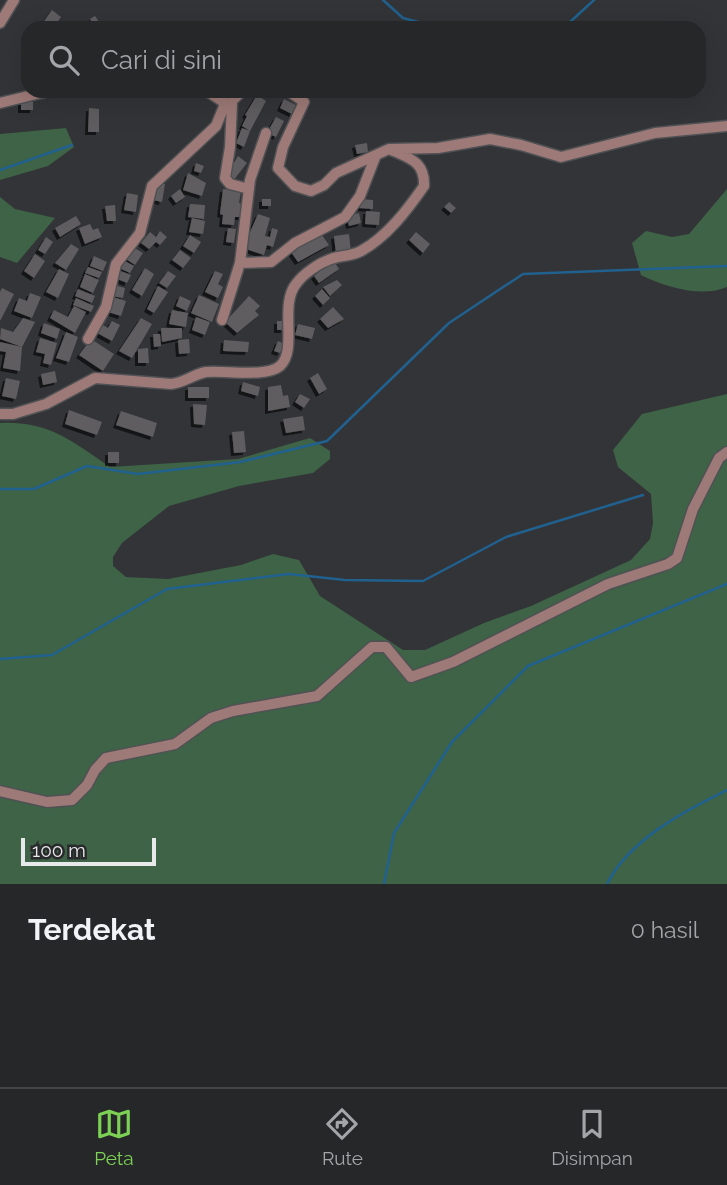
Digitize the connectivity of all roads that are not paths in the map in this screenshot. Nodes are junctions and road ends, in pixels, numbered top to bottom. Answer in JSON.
{"nodes":[{"id":1,"x":14,"y":0,"type":"edge"},
{"id":2,"x":0,"y":23,"type":"edge"},
{"id":3,"x":21,"y":98,"type":"edge"},
{"id":4,"x":219,"y":98,"type":"edge"},
{"id":5,"x":235,"y":98,"type":"edge"},
{"id":6,"x":298,"y":98,"type":"edge"},
{"id":7,"x":0,"y":103,"type":"edge"},
{"id":8,"x":229,"y":104,"type":"junction"},
{"id":9,"x":727,"y":126,"type":"edge"},
{"id":10,"x":266,"y":133,"type":"dead end"},
{"id":11,"x":389,"y":149,"type":"junction"},
{"id":12,"x":376,"y":155,"type":"junction"},
{"id":13,"x":249,"y":189,"type":"junction"},
{"id":14,"x":240,"y":263,"type":"junction"},
{"id":15,"x":222,"y":320,"type":"dead end"},
{"id":16,"x":89,"y":340,"type":"dead end"},
{"id":17,"x":0,"y":414,"type":"edge"},
{"id":18,"x":727,"y":452,"type":"edge"},
{"id":19,"x":0,"y":791,"type":"edge"}],
"edges":[{"from":1,"to":2,"type":"street"},
{"from":3,"to":7,"type":"street"},
{"from":4,"to":8,"type":"street"},
{"from":5,"to":8,"type":"street"},
{"from":6,"to":12,"type":"street"},
{"from":8,"to":13,"type":"street"},
{"from":8,"to":16,"type":"street"},
{"from":9,"to":11,"type":"street"},
{"from":10,"to":13,"type":"street"},
{"from":11,"to":12,"type":"street"},
{"from":11,"to":17,"type":"street"},
{"from":12,"to":14,"type":"street"},
{"from":13,"to":14,"type":"street"},
{"from":14,"to":15,"type":"street"},
{"from":18,"to":19,"type":"street"}]}
